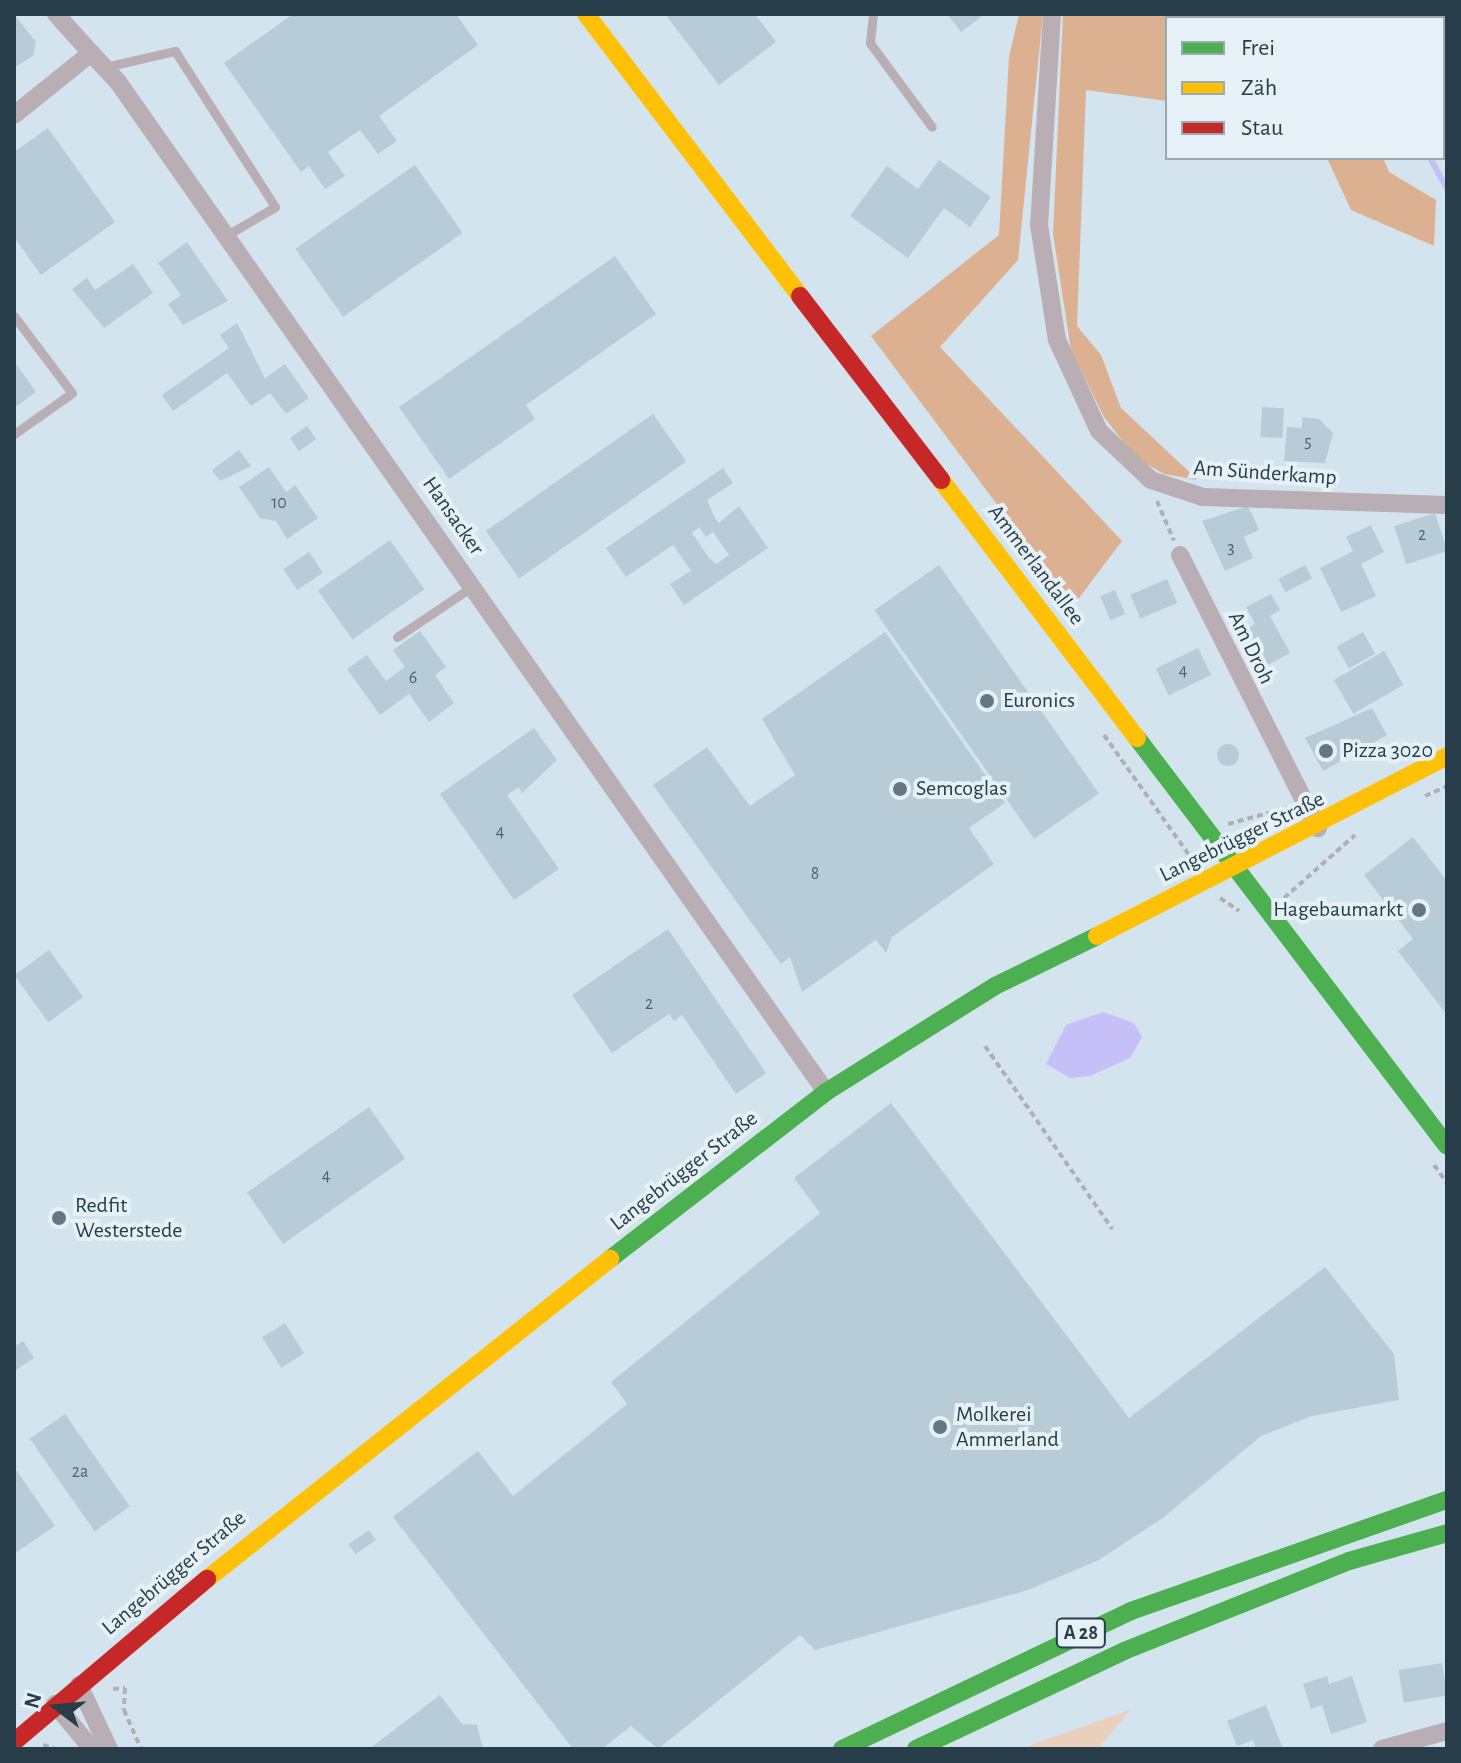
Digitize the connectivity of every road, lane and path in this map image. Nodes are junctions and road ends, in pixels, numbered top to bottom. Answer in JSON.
{"nodes":[{"id":1,"x":56,"y":14,"type":"edge"},
{"id":2,"x":586,"y":14,"type":"edge"},
{"id":3,"x":873,"y":14,"type":"edge"},
{"id":4,"x":1052,"y":14,"type":"edge"},
{"id":5,"x":91,"y":53,"type":"junction"},
{"id":6,"x":105,"y":67,"type":"junction"},
{"id":7,"x":14,"y":115,"type":"edge"},
{"id":8,"x":932,"y":127,"type":"dead end"},
{"id":9,"x":227,"y":235,"type":"junction"},
{"id":10,"x":14,"y":316,"type":"edge"},
{"id":11,"x":14,"y":434,"type":"edge"},
{"id":12,"x":1159,"y":484,"type":"junction"},
{"id":13,"x":1447,"y":505,"type":"edge"},
{"id":14,"x":1180,"y":555,"type":"joint"},
{"id":15,"x":473,"y":586,"type":"junction"},
{"id":16,"x":397,"y":637,"type":"dead end"},
{"id":17,"x":1447,"y":756,"type":"edge"},
{"id":18,"x":1447,"y":771,"type":"edge"},
{"id":19,"x":1409,"y":779,"type":"junction"},
{"id":20,"x":1447,"y":786,"type":"edge"},
{"id":21,"x":1419,"y":799,"type":"dead end"},
{"id":22,"x":1309,"y":811,"type":"junction"},
{"id":23,"x":1365,"y":827,"type":"dead end"},
{"id":24,"x":1318,"y":828,"type":"junction"},
{"id":25,"x":1209,"y":833,"type":"junction"},
{"id":26,"x":1183,"y":847,"type":"dead end"},
{"id":27,"x":1236,"y":866,"type":"junction"},
{"id":28,"x":1269,"y":908,"type":"junction"},
{"id":29,"x":985,"y":1046,"type":"dead end"},
{"id":30,"x":826,"y":1092,"type":"junction"},
{"id":31,"x":1447,"y":1146,"type":"edge"},
{"id":32,"x":1112,"y":1229,"type":"dead end"},
{"id":33,"x":1447,"y":1500,"type":"edge"},
{"id":34,"x":1447,"y":1533,"type":"edge"},
{"id":35,"x":79,"y":1685,"type":"junction"},
{"id":36,"x":125,"y":1688,"type":"dead end"},
{"id":37,"x":55,"y":1704,"type":"junction"},
{"id":38,"x":14,"y":1722,"type":"edge"},
{"id":39,"x":1447,"y":1731,"type":"edge"},
{"id":40,"x":14,"y":1742,"type":"edge"},
{"id":41,"x":92,"y":1749,"type":"edge"},
{"id":42,"x":109,"y":1749,"type":"edge"},
{"id":43,"x":141,"y":1749,"type":"edge"},
{"id":44,"x":842,"y":1749,"type":"edge"},
{"id":45,"x":916,"y":1749,"type":"edge"},
{"id":46,"x":1382,"y":1749,"type":"edge"}],
"edges":[{"from":1,"to":5,"type":"street","name":"Hansacker"},
{"from":2,"to":25,"type":"main road","name":"Ammerlandallee"},
{"from":3,"to":8,"type":"lane"},
{"from":4,"to":12,"type":"street","name":"Am Sünderkamp"},
{"from":5,"to":6,"type":"street","name":"Hansacker"},
{"from":5,"to":7,"type":"street"},
{"from":6,"to":9,"type":"street","name":"Hansacker"},
{"from":6,"to":9,"type":"lane"},
{"from":9,"to":15,"type":"street","name":"Hansacker"},
{"from":10,"to":11,"type":"lane"},
{"from":12,"to":13,"type":"street","name":"Am Sünderkamp"},
{"from":12,"to":14,"type":"path"},
{"from":14,"to":22,"type":"street","name":"Am Droh"},
{"from":15,"to":16,"type":"lane"},
{"from":15,"to":30,"type":"street","name":"Hansacker"},
{"from":17,"to":19,"type":"main road","name":"Langebrügger Straße"},
{"from":18,"to":19,"type":"main road","name":"Langebrügger Straße"},
{"from":19,"to":24,"type":"main road","name":"Langebrügger Straße"},
{"from":20,"to":21,"type":"path"},
{"from":22,"to":24,"type":"street","name":"Am Droh"},
{"from":22,"to":25,"type":"path"},
{"from":23,"to":28,"type":"path"},
{"from":24,"to":27,"type":"main road","name":"Langebrügger Straße"},
{"from":25,"to":26,"type":"path"},
{"from":25,"to":27,"type":"main road","name":"Ammerlandallee"},
{"from":27,"to":28,"type":"main road","name":"Ammerlandallee"},
{"from":27,"to":30,"type":"main road","name":"Langebrügger Straße"},
{"from":28,"to":31,"type":"main road","name":"Ammerlandallee"},
{"from":29,"to":32,"type":"path"},
{"from":30,"to":35,"type":"main road","name":"Langebrügger Straße"},
{"from":33,"to":44,"type":"main road","number":"A 28"},
{"from":34,"to":45,"type":"main road","number":"A 28"},
{"from":35,"to":37,"type":"main road","name":"Langebrügger Straße"},
{"from":35,"to":42,"type":"street"},
{"from":36,"to":43,"type":"path"},
{"from":37,"to":38,"type":"main road"},
{"from":37,"to":40,"type":"main road"},
{"from":37,"to":41,"type":"street"},
{"from":39,"to":46,"type":"street"}]}
